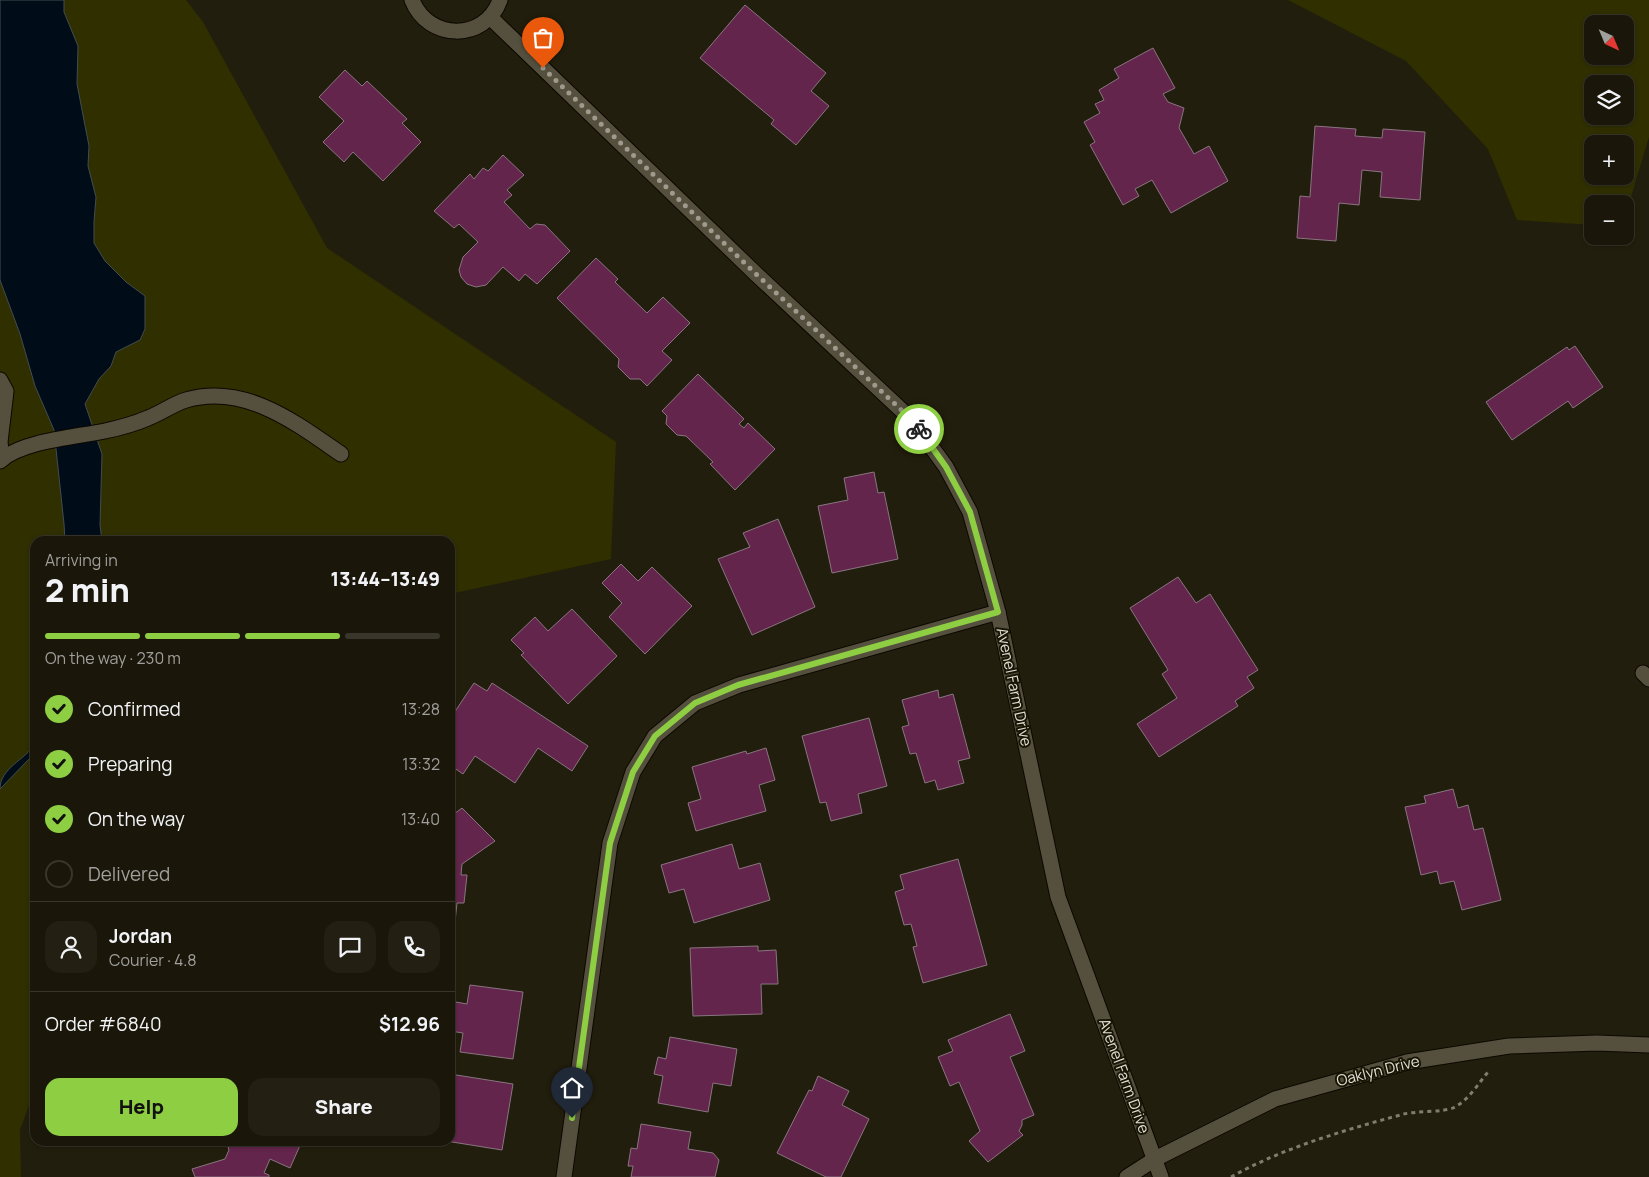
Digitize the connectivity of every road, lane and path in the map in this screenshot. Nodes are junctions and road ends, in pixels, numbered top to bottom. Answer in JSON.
{"nodes":[{"id":1,"x":412,"y":0,"type":"edge"},
{"id":2,"x":500,"y":0,"type":"edge"},
{"id":3,"x":490,"y":17,"type":"junction"},
{"id":4,"x":2,"y":387,"type":"edge"},
{"id":5,"x":341,"y":454,"type":"dead end"},
{"id":6,"x":1,"y":460,"type":"edge"},
{"id":7,"x":998,"y":612,"type":"junction"},
{"id":8,"x":1649,"y":1045,"type":"edge"},
{"id":9,"x":1521,"y":1046,"type":"junction"},
{"id":10,"x":1155,"y":1159,"type":"junction"},
{"id":11,"x":564,"y":1177,"type":"edge"},
{"id":12,"x":1127,"y":1177,"type":"edge"},
{"id":13,"x":1161,"y":1177,"type":"edge"},
{"id":14,"x":1231,"y":1177,"type":"edge"}],
"edges":[{"from":1,"to":3,"type":"street"},
{"from":2,"to":3,"type":"street"},
{"from":3,"to":7,"type":"street","name":"Avenel Farm Drive"},
{"from":4,"to":6,"type":"street"},
{"from":5,"to":6,"type":"street"},
{"from":7,"to":10,"type":"street","name":"Avenel Farm Drive"},
{"from":7,"to":11,"type":"street"},
{"from":8,"to":9,"type":"street","name":"Oaklyn Drive"},
{"from":9,"to":10,"type":"street","name":"Oaklyn Drive"},
{"from":9,"to":14,"type":"path"},
{"from":10,"to":12,"type":"street","name":"Oaklyn Drive"},
{"from":10,"to":13,"type":"street","name":"Avenel Farm Drive"}]}
